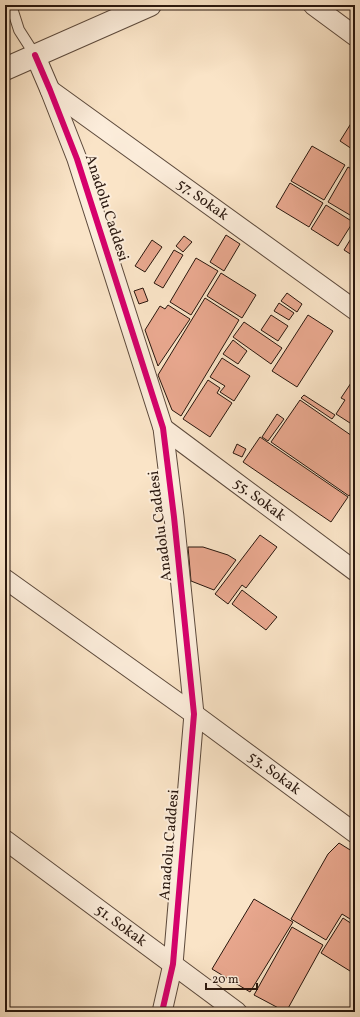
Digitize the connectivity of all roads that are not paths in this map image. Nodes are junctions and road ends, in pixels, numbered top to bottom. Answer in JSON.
{"nodes":[{"id":1,"x":11,"y":5,"type":"edge"},
{"id":2,"x":150,"y":5,"type":"edge"},
{"id":3,"x":313,"y":5,"type":"edge"},
{"id":4,"x":355,"y":36,"type":"edge"},
{"id":5,"x":35,"y":55,"type":"junction"},
{"id":6,"x":5,"y":69,"type":"edge"},
{"id":7,"x":50,"y":90,"type":"junction"},
{"id":8,"x":355,"y":310,"type":"edge"},
{"id":9,"x":163,"y":428,"type":"junction"},
{"id":10,"x":355,"y":571,"type":"edge"},
{"id":11,"x":5,"y":579,"type":"edge"},
{"id":12,"x":194,"y":714,"type":"junction"},
{"id":13,"x":355,"y":833,"type":"edge"},
{"id":14,"x":5,"y":840,"type":"edge"},
{"id":15,"x":172,"y":964,"type":"junction"},
{"id":16,"x":162,"y":1012,"type":"edge"},
{"id":17,"x":237,"y":1012,"type":"edge"}],
"edges":[{"from":1,"to":5,"type":"lane"},
{"from":2,"to":5,"type":"street"},
{"from":3,"to":4,"type":"street"},
{"from":5,"to":6,"type":"street"},
{"from":5,"to":7,"type":"street","name":"Anadolu Caddesi"},
{"from":7,"to":8,"type":"street","name":"57. Sokak"},
{"from":7,"to":9,"type":"street","name":"Anadolu Caddesi"},
{"from":9,"to":10,"type":"street","name":"55. Sokak"},
{"from":9,"to":12,"type":"street","name":"Anadolu Caddesi"},
{"from":11,"to":12,"type":"street","name":"53. Sokak"},
{"from":12,"to":13,"type":"street","name":"53. Sokak"},
{"from":12,"to":15,"type":"street","name":"Anadolu Caddesi"},
{"from":14,"to":15,"type":"street","name":"51. Sokak"},
{"from":15,"to":16,"type":"street","name":"Anadolu Caddesi"},
{"from":15,"to":17,"type":"street","name":"51. Sokak"}]}
